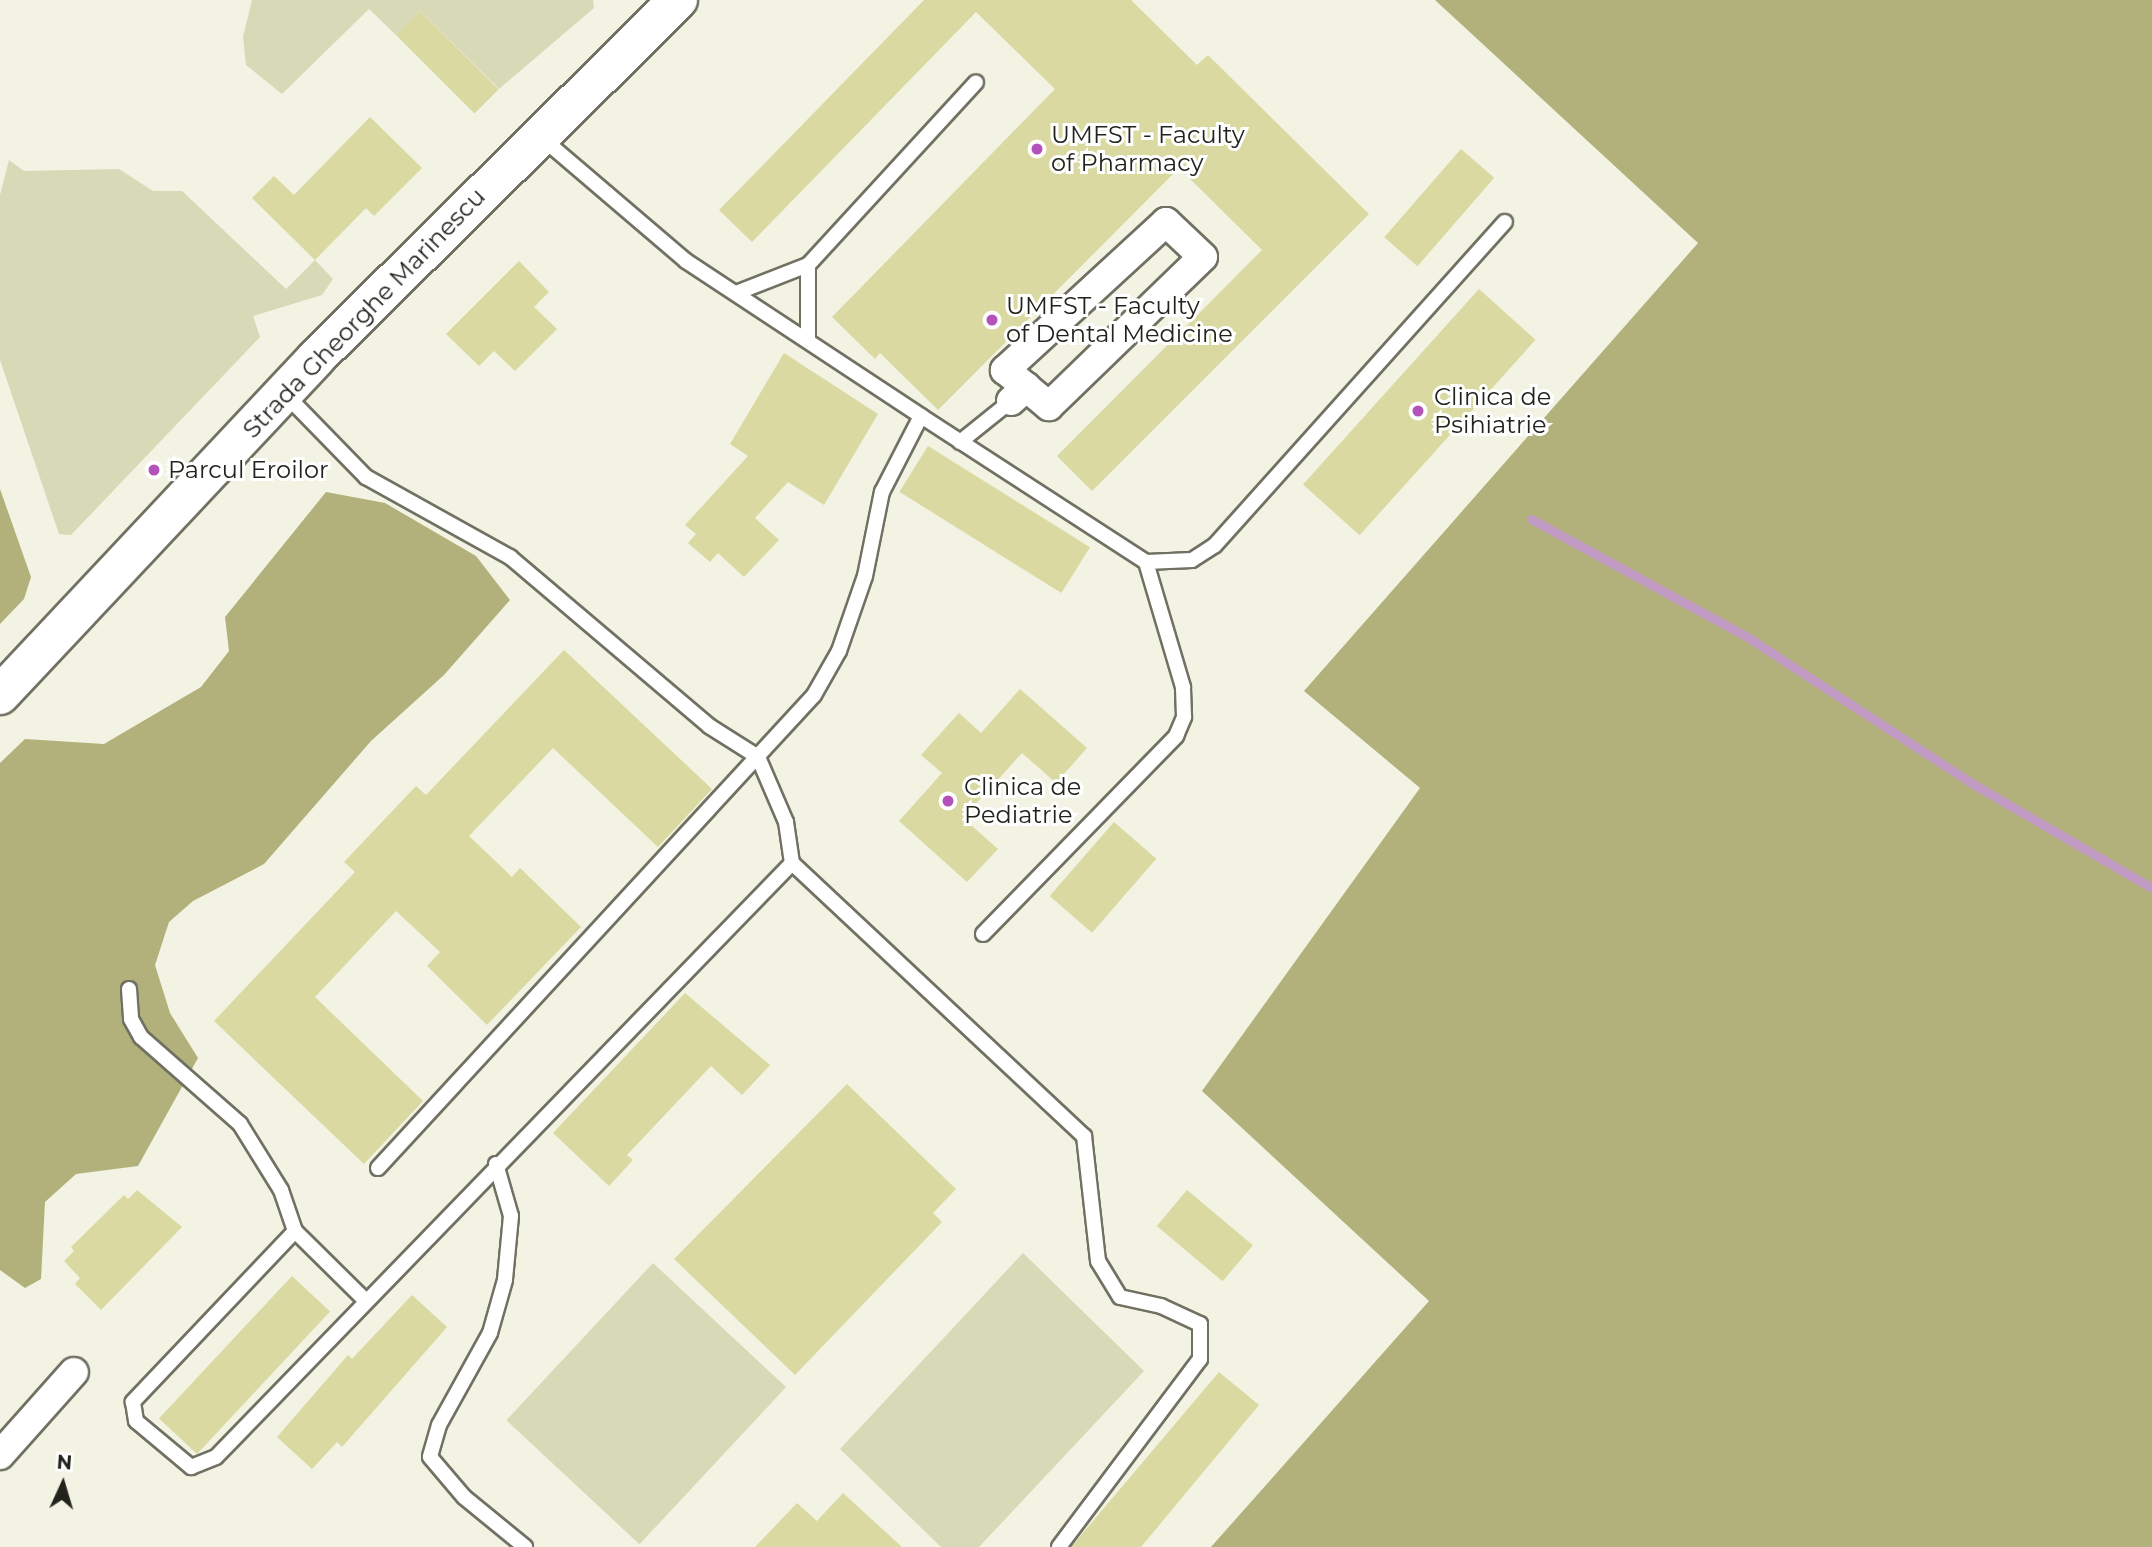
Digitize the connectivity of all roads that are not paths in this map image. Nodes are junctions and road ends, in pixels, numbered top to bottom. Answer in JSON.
{"nodes":[{"id":1,"x":678,"y":0,"type":"edge"},
{"id":2,"x":976,"y":82,"type":"dead end"},
{"id":3,"x":539,"y":136,"type":"junction"},
{"id":4,"x":1505,"y":222,"type":"dead end"},
{"id":5,"x":808,"y":265,"type":"junction"},
{"id":6,"x":736,"y":293,"type":"junction"},
{"id":7,"x":808,"y":340,"type":"junction"},
{"id":8,"x":284,"y":393,"type":"junction"},
{"id":9,"x":1019,"y":394,"type":"junction"},
{"id":10,"x":921,"y":416,"type":"junction"},
{"id":11,"x":960,"y":442,"type":"junction"},
{"id":12,"x":1146,"y":562,"type":"junction"},
{"id":13,"x":0,"y":695,"type":"edge"},
{"id":14,"x":758,"y":757,"type":"junction"},
{"id":15,"x":792,"y":863,"type":"junction"},
{"id":16,"x":983,"y":934,"type":"dead end"},
{"id":17,"x":129,"y":989,"type":"dead end"},
{"id":18,"x":496,"y":1164,"type":"junction"},
{"id":19,"x":378,"y":1168,"type":"dead end"},
{"id":20,"x":295,"y":1231,"type":"junction"},
{"id":21,"x":366,"y":1301,"type":"junction"},
{"id":22,"x":74,"y":1372,"type":"dead end"},
{"id":23,"x":0,"y":1455,"type":"edge"},
{"id":24,"x":525,"y":1547,"type":"edge"},
{"id":25,"x":1059,"y":1547,"type":"edge"}],
"edges":[{"from":1,"to":3,"type":"main road","name":"Strada Gheorghe Marinescu"},
{"from":2,"to":5,"type":"lane"},
{"from":3,"to":6,"type":"lane"},
{"from":3,"to":8,"type":"main road","name":"Strada Gheorghe Marinescu"},
{"from":4,"to":12,"type":"lane"},
{"from":5,"to":6,"type":"lane"},
{"from":5,"to":7,"type":"lane"},
{"from":6,"to":7,"type":"lane"},
{"from":7,"to":10,"type":"lane"},
{"from":8,"to":13,"type":"main road","name":"Strada Gheorghe Marinescu"},
{"from":8,"to":14,"type":"lane"},
{"from":9,"to":9,"type":"street"},
{"from":9,"to":11,"type":"lane"},
{"from":10,"to":11,"type":"lane"},
{"from":10,"to":14,"type":"lane"},
{"from":11,"to":12,"type":"lane"},
{"from":12,"to":16,"type":"lane"},
{"from":14,"to":15,"type":"lane"},
{"from":14,"to":19,"type":"lane"},
{"from":15,"to":18,"type":"lane"},
{"from":15,"to":25,"type":"lane"},
{"from":17,"to":20,"type":"lane"},
{"from":18,"to":21,"type":"lane"},
{"from":18,"to":24,"type":"lane"},
{"from":20,"to":21,"type":"lane"},
{"from":20,"to":21,"type":"lane"},
{"from":22,"to":23,"type":"street"}]}
